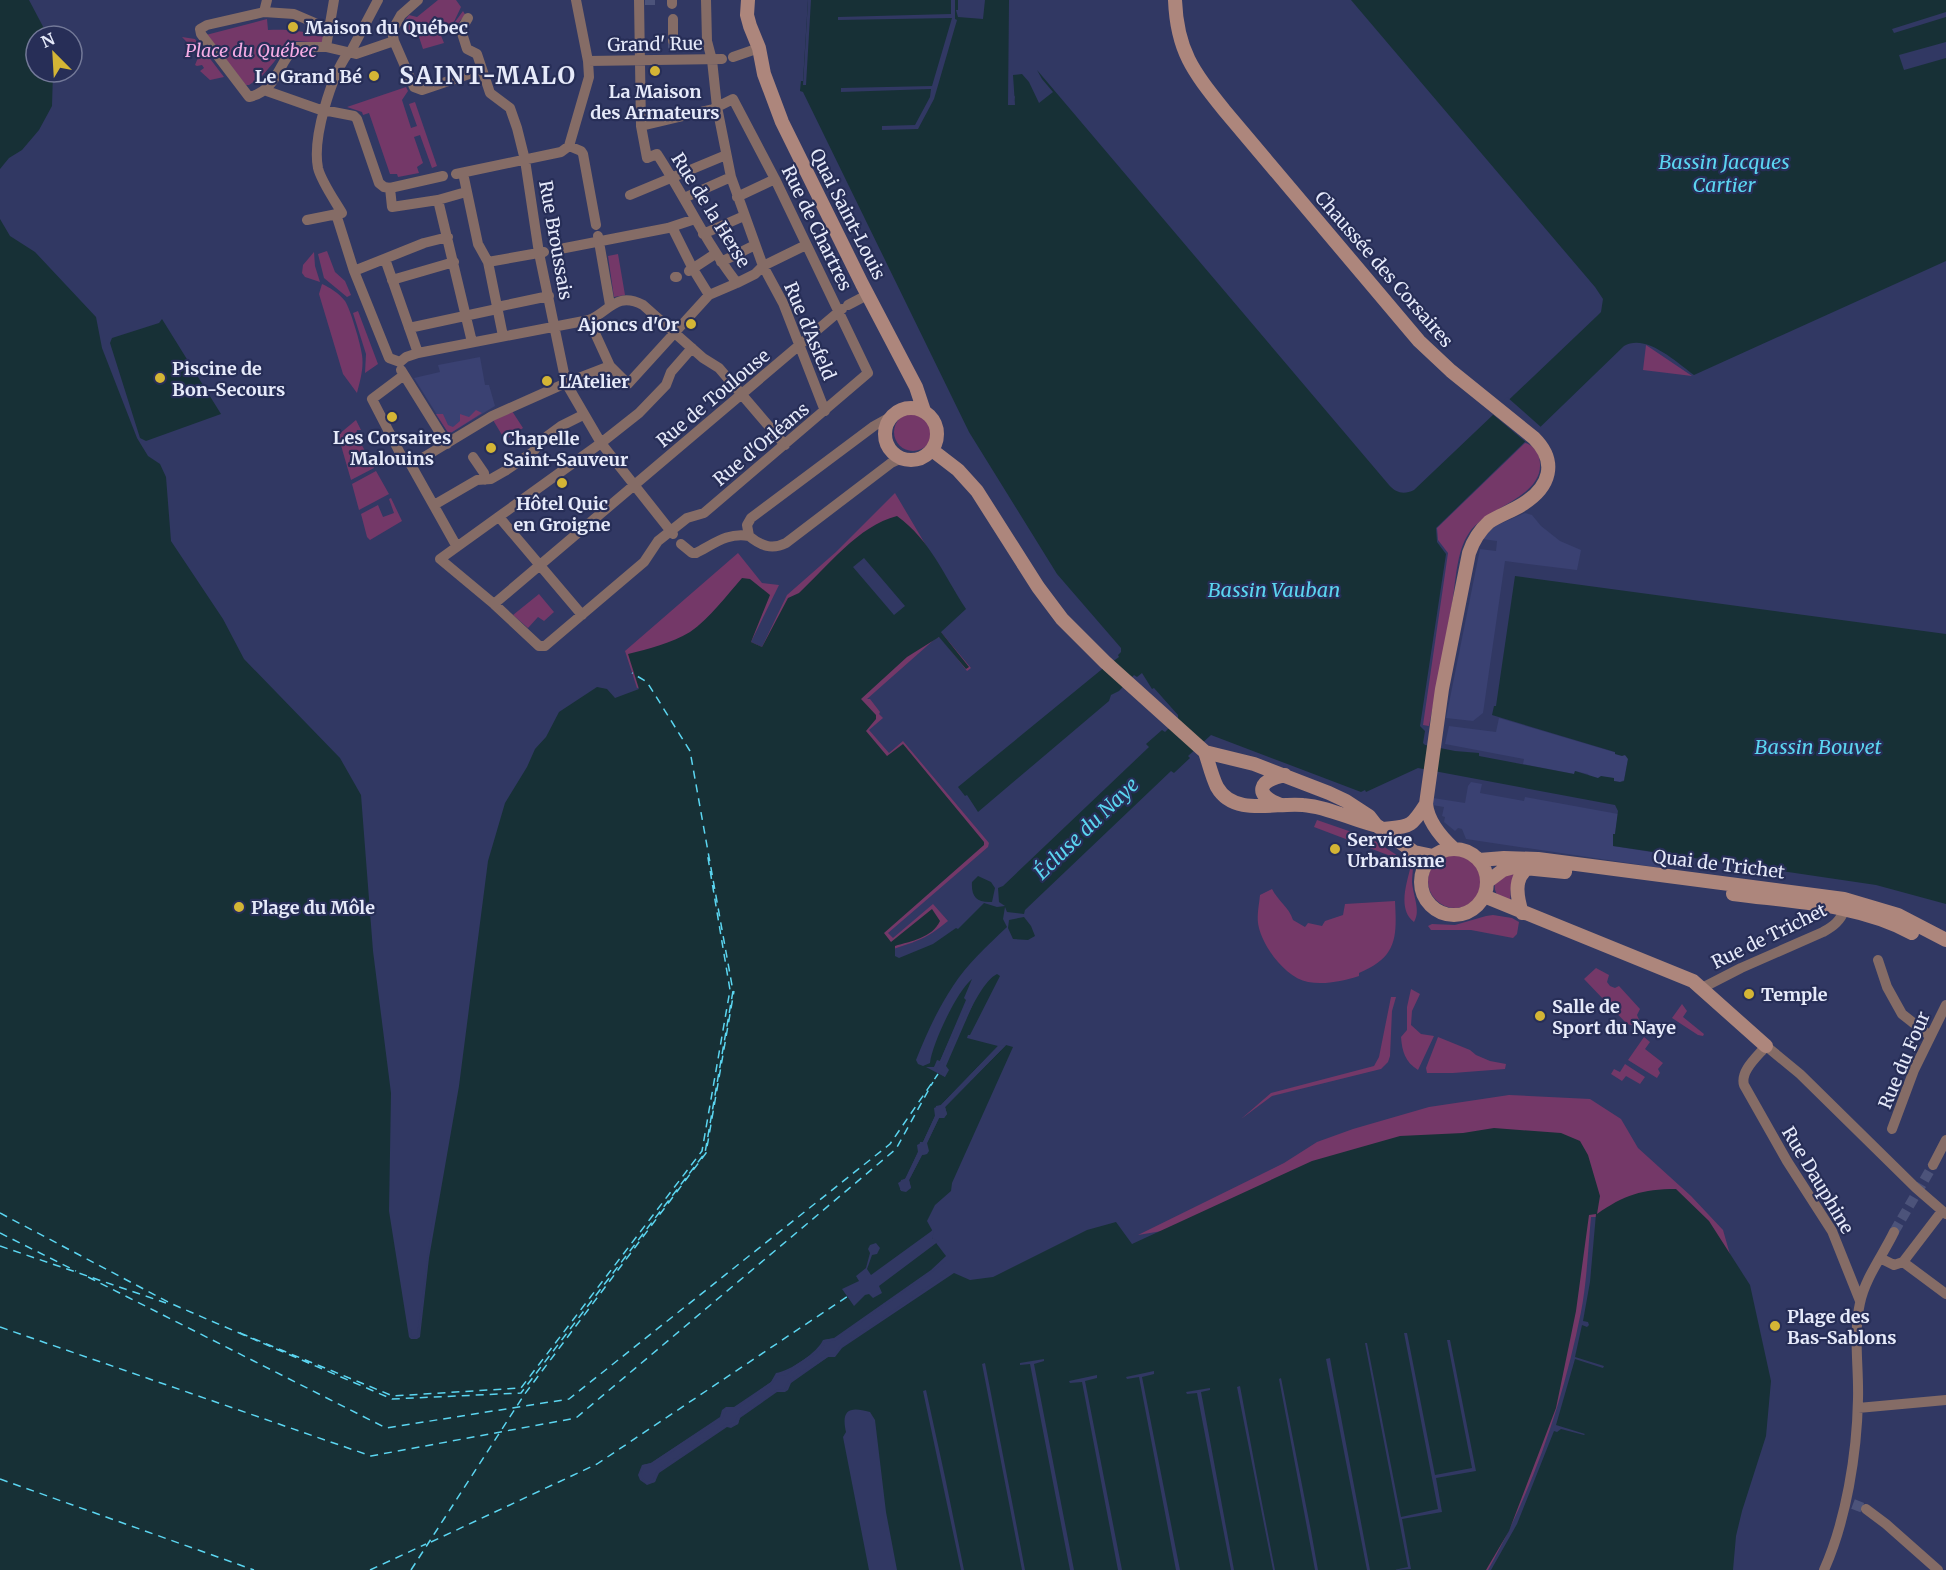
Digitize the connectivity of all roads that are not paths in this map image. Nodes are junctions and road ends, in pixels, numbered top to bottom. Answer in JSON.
{"nodes":[{"id":1,"x":267,"y":0,"type":"edge"},
{"id":2,"x":334,"y":0,"type":"edge"},
{"id":3,"x":378,"y":0,"type":"edge"},
{"id":4,"x":418,"y":0,"type":"edge"},
{"id":5,"x":576,"y":0,"type":"edge"},
{"id":6,"x":639,"y":0,"type":"edge"},
{"id":7,"x":645,"y":0,"type":"edge"},
{"id":8,"x":706,"y":0,"type":"edge"},
{"id":9,"x":748,"y":0,"type":"edge"},
{"id":10,"x":1175,"y":0,"type":"edge"},
{"id":11,"x":264,"y":12,"type":"junction"},
{"id":12,"x":468,"y":18,"type":"dead end"},
{"id":13,"x":673,"y":19,"type":"dead end"},
{"id":14,"x":328,"y":29,"type":"junction"},
{"id":15,"x":394,"y":41,"type":"junction"},
{"id":16,"x":673,"y":41,"type":"tunnel mouth"},
{"id":17,"x":326,"y":47,"type":"junction"},
{"id":18,"x":759,"y":48,"type":"junction"},
{"id":19,"x":349,"y":53,"type":"junction"},
{"id":20,"x":733,"y":57,"type":"dead end"},
{"id":21,"x":717,"y":60,"type":"junction"},
{"id":22,"x":588,"y":61,"type":"junction"},
{"id":23,"x":640,"y":62,"type":"junction"},
{"id":24,"x":482,"y":70,"type":"junction"},
{"id":25,"x":264,"y":90,"type":"junction"},
{"id":26,"x":717,"y":107,"type":"junction"},
{"id":27,"x":324,"y":109,"type":"junction"},
{"id":28,"x":641,"y":126,"type":"junction"},
{"id":29,"x":568,"y":147,"type":"junction"},
{"id":30,"x":726,"y":155,"type":"junction"},
{"id":31,"x":525,"y":160,"type":"junction"},
{"id":32,"x":731,"y":177,"type":"junction"},
{"id":33,"x":672,"y":178,"type":"junction"},
{"id":34,"x":775,"y":179,"type":"junction"},
{"id":35,"x":390,"y":188,"type":"junction"},
{"id":36,"x":466,"y":192,"type":"junction"},
{"id":37,"x":630,"y":195,"type":"dead end"},
{"id":38,"x":737,"y":197,"type":"junction"},
{"id":39,"x":684,"y":198,"type":"junction"},
{"id":40,"x":441,"y":199,"type":"junction"},
{"id":41,"x":339,"y":214,"type":"junction"},
{"id":42,"x":744,"y":216,"type":"junction"},
{"id":43,"x":695,"y":219,"type":"junction"},
{"id":44,"x":307,"y":220,"type":"dead end"},
{"id":45,"x":596,"y":225,"type":"dead end"},
{"id":46,"x":672,"y":227,"type":"junction"},
{"id":47,"x":703,"y":234,"type":"junction"},
{"id":48,"x":448,"y":237,"type":"junction"},
{"id":49,"x":598,"y":238,"type":"junction"},
{"id":50,"x":755,"y":245,"type":"junction"},
{"id":51,"x":806,"y":245,"type":"junction"},
{"id":52,"x":560,"y":249,"type":"dead end"},
{"id":53,"x":542,"y":252,"type":"junction"},
{"id":54,"x":718,"y":258,"type":"junction"},
{"id":55,"x":385,"y":259,"type":"junction"},
{"id":56,"x":454,"y":262,"type":"junction"},
{"id":57,"x":488,"y":262,"type":"junction"},
{"id":58,"x":762,"y":266,"type":"junction"},
{"id":59,"x":691,"y":270,"type":"junction"},
{"id":60,"x":354,"y":271,"type":"junction"},
{"id":61,"x":392,"y":280,"type":"junction"},
{"id":62,"x":737,"y":283,"type":"junction"},
{"id":63,"x":869,"y":294,"type":"junction"},
{"id":64,"x":709,"y":295,"type":"junction"},
{"id":65,"x":549,"y":296,"type":"junction"},
{"id":66,"x":610,"y":304,"type":"junction"},
{"id":67,"x":497,"y":308,"type":"junction"},
{"id":68,"x":844,"y":309,"type":"junction"},
{"id":69,"x":466,"y":316,"type":"junction"},
{"id":70,"x":589,"y":320,"type":"junction"},
{"id":71,"x":555,"y":326,"type":"junction"},
{"id":72,"x":411,"y":332,"type":"junction"},
{"id":73,"x":675,"y":333,"type":"junction"},
{"id":74,"x":503,"y":336,"type":"junction"},
{"id":75,"x":472,"y":342,"type":"junction"},
{"id":76,"x":800,"y":345,"type":"junction"},
{"id":77,"x":692,"y":348,"type":"junction"},
{"id":78,"x":418,"y":353,"type":"junction"},
{"id":79,"x":400,"y":362,"type":"junction"},
{"id":80,"x":610,"y":366,"type":"junction"},
{"id":81,"x":868,"y":373,"type":"joint"},
{"id":82,"x":404,"y":375,"type":"junction"},
{"id":83,"x":566,"y":383,"type":"junction"},
{"id":84,"x":917,"y":392,"type":"junction"},
{"id":85,"x":743,"y":395,"type":"junction"},
{"id":86,"x":906,"y":408,"type":"junction"},
{"id":87,"x":825,"y":411,"type":"junction"},
{"id":88,"x":924,"y":411,"type":"junction"},
{"id":89,"x":583,"y":415,"type":"junction"},
{"id":90,"x":892,"y":416,"type":"junction"},
{"id":91,"x":601,"y":443,"type":"junction"},
{"id":92,"x":447,"y":444,"type":"junction"},
{"id":93,"x":785,"y":445,"type":"junction"},
{"id":94,"x":932,"y":450,"type":"junction"},
{"id":95,"x":402,"y":455,"type":"dead end"},
{"id":96,"x":474,"y":457,"type":"dead end"},
{"id":97,"x":902,"y":458,"type":"junction"},
{"id":98,"x":485,"y":480,"type":"junction"},
{"id":99,"x":634,"y":486,"type":"junction"},
{"id":100,"x":434,"y":505,"type":"junction"},
{"id":101,"x":499,"y":517,"type":"junction"},
{"id":102,"x":671,"y":533,"type":"junction"},
{"id":103,"x":748,"y":536,"type":"junction"},
{"id":104,"x":681,"y":544,"type":"dead end"},
{"id":105,"x":457,"y":547,"type":"junction"},
{"id":106,"x":541,"y":567,"type":"junction"},
{"id":107,"x":494,"y":604,"type":"junction"},
{"id":108,"x":582,"y":615,"type":"junction"},
{"id":109,"x":1211,"y":758,"type":"junction"},
{"id":110,"x":1285,"y":775,"type":"junction"},
{"id":111,"x":1427,"y":801,"type":"junction"},
{"id":112,"x":1281,"y":805,"type":"junction"},
{"id":113,"x":1379,"y":827,"type":"junction"},
{"id":114,"x":1439,"y":835,"type":"junction"},
{"id":115,"x":1454,"y":849,"type":"junction"},
{"id":116,"x":1414,"y":852,"type":"junction"},
{"id":117,"x":1435,"y":855,"type":"junction"},
{"id":118,"x":1479,"y":860,"type":"junction"},
{"id":119,"x":1528,"y":868,"type":"junction"},
{"id":120,"x":1423,"y":871,"type":"junction"},
{"id":121,"x":1487,"y":882,"type":"junction"},
{"id":122,"x":1484,"y":896,"type":"junction"},
{"id":123,"x":1845,"y":909,"type":"junction"},
{"id":124,"x":1522,"y":913,"type":"junction"},
{"id":125,"x":1946,"y":940,"type":"edge"},
{"id":126,"x":1946,"y":951,"type":"edge"},
{"id":127,"x":1878,"y":960,"type":"dead end"},
{"id":128,"x":1702,"y":988,"type":"junction"},
{"id":129,"x":1946,"y":1005,"type":"edge"},
{"id":130,"x":1930,"y":1036,"type":"junction"},
{"id":131,"x":1766,"y":1046,"type":"junction"},
{"id":132,"x":1892,"y":1128,"type":"dead end"},
{"id":133,"x":1946,"y":1140,"type":"edge"},
{"id":134,"x":1932,"y":1165,"type":"tunnel mouth"},
{"id":135,"x":1944,"y":1213,"type":"edge"},
{"id":136,"x":1894,"y":1232,"type":"tunnel mouth"},
{"id":137,"x":1880,"y":1258,"type":"junction"},
{"id":138,"x":1903,"y":1262,"type":"junction"},
{"id":139,"x":1946,"y":1294,"type":"edge"},
{"id":140,"x":1860,"y":1301,"type":"junction"},
{"id":141,"x":1946,"y":1400,"type":"edge"},
{"id":142,"x":1858,"y":1408,"type":"junction"},
{"id":143,"x":1866,"y":1509,"type":"tunnel mouth"},
{"id":144,"x":1824,"y":1570,"type":"edge"},
{"id":145,"x":1938,"y":1570,"type":"edge"}],
"edges":[{"from":1,"to":11,"type":"street"},
{"from":2,"to":14,"type":"street"},
{"from":3,"to":19,"type":"street"},
{"from":4,"to":15,"type":"street"},
{"from":5,"to":22,"type":"street"},
{"from":6,"to":7,"type":"street"},
{"from":6,"to":23,"type":"street"},
{"from":8,"to":21,"type":"street","name":"Rue d'Asfeld"},
{"from":9,"to":18,"type":"main road","name":"Quai Saint-Louis"},
{"from":10,"to":111,"type":"main road","name":"Chaussée des Corsaires"},
{"from":11,"to":14,"type":"street"},
{"from":11,"to":25,"type":"street"},
{"from":12,"to":24,"type":"street"},
{"from":13,"to":16,"type":"street"},
{"from":14,"to":17,"type":"street"},
{"from":15,"to":19,"type":"street"},
{"from":15,"to":24,"type":"street"},
{"from":17,"to":19,"type":"street"},
{"from":17,"to":25,"type":"street"},
{"from":18,"to":20,"type":"street"},
{"from":18,"to":63,"type":"main road","name":"Quai Saint-Louis"},
{"from":19,"to":27,"type":"street"},
{"from":21,"to":23,"type":"street","name":"Grand' Rue"},
{"from":21,"to":26,"type":"street","name":"Rue d'Asfeld"},
{"from":22,"to":23,"type":"street","name":"Grand' Rue"},
{"from":22,"to":29,"type":"street"},
{"from":23,"to":28,"type":"street"},
{"from":24,"to":31,"type":"street","name":"Rue Broussais"},
{"from":25,"to":27,"type":"street"},
{"from":26,"to":28,"type":"street"},
{"from":26,"to":30,"type":"street","name":"Rue d'Asfeld"},
{"from":26,"to":34,"type":"street","name":"Rue de Chartres"},
{"from":27,"to":35,"type":"street"},
{"from":27,"to":41,"type":"street"},
{"from":28,"to":33,"type":"street","name":"Rue de la Herse"},
{"from":29,"to":31,"type":"street"},
{"from":29,"to":45,"type":"street"},
{"from":30,"to":32,"type":"street","name":"Rue d'Asfeld"},
{"from":30,"to":33,"type":"street"},
{"from":31,"to":36,"type":"street"},
{"from":31,"to":53,"type":"street","name":"Rue Broussais"},
{"from":32,"to":38,"type":"street","name":"Rue d'Asfeld"},
{"from":32,"to":39,"type":"street"},
{"from":33,"to":37,"type":"street"},
{"from":33,"to":39,"type":"street","name":"Rue de la Herse"},
{"from":34,"to":38,"type":"street"},
{"from":34,"to":51,"type":"street","name":"Rue de Chartres"},
{"from":35,"to":40,"type":"street"},
{"from":35,"to":40,"type":"street"},
{"from":36,"to":40,"type":"street"},
{"from":36,"to":57,"type":"street"},
{"from":38,"to":42,"type":"street","name":"Rue d'Asfeld"},
{"from":39,"to":43,"type":"street","name":"Rue de la Herse"},
{"from":40,"to":48,"type":"street"},
{"from":41,"to":44,"type":"street"},
{"from":41,"to":60,"type":"street"},
{"from":42,"to":47,"type":"street"},
{"from":42,"to":50,"type":"street","name":"Rue d'Asfeld"},
{"from":43,"to":46,"type":"street"},
{"from":43,"to":47,"type":"street","name":"Rue de la Herse"},
{"from":46,"to":49,"type":"street"},
{"from":46,"to":59,"type":"street"},
{"from":47,"to":54,"type":"street","name":"Rue de la Herse"},
{"from":48,"to":55,"type":"street"},
{"from":48,"to":56,"type":"street"},
{"from":49,"to":52,"type":"street"},
{"from":49,"to":66,"type":"street"},
{"from":50,"to":54,"type":"street"},
{"from":50,"to":58,"type":"street","name":"Rue d'Asfeld"},
{"from":51,"to":58,"type":"street"},
{"from":51,"to":68,"type":"street","name":"Rue de Chartres"},
{"from":53,"to":57,"type":"street"},
{"from":53,"to":65,"type":"street","name":"Rue Broussais"},
{"from":54,"to":59,"type":"street"},
{"from":54,"to":62,"type":"street","name":"Rue de la Herse"},
{"from":55,"to":60,"type":"street"},
{"from":55,"to":61,"type":"street"},
{"from":56,"to":61,"type":"street"},
{"from":56,"to":69,"type":"street"},
{"from":57,"to":67,"type":"street"},
{"from":58,"to":62,"type":"street"},
{"from":58,"to":76,"type":"street","name":"Rue d'Asfeld"},
{"from":59,"to":64,"type":"street"},
{"from":60,"to":79,"type":"street"},
{"from":61,"to":72,"type":"street"},
{"from":62,"to":64,"type":"street"},
{"from":63,"to":68,"type":"street","name":"Rue de Toulouse"},
{"from":63,"to":84,"type":"main road","name":"Quai Saint-Louis"},
{"from":64,"to":73,"type":"street"},
{"from":65,"to":67,"type":"street"},
{"from":65,"to":71,"type":"street","name":"Rue Broussais"},
{"from":66,"to":70,"type":"street"},
{"from":66,"to":73,"type":"street"},
{"from":67,"to":69,"type":"street"},
{"from":67,"to":74,"type":"street"},
{"from":68,"to":76,"type":"street","name":"Rue de Toulouse"},
{"from":68,"to":81,"type":"street","name":"Rue de Chartres"},
{"from":69,"to":72,"type":"street"},
{"from":69,"to":75,"type":"street"},
{"from":70,"to":71,"type":"street"},
{"from":70,"to":80,"type":"street"},
{"from":71,"to":74,"type":"street"},
{"from":71,"to":83,"type":"street","name":"Rue Broussais"},
{"from":72,"to":78,"type":"street"},
{"from":73,"to":77,"type":"street"},
{"from":73,"to":80,"type":"street"},
{"from":74,"to":75,"type":"street"},
{"from":75,"to":78,"type":"street"},
{"from":76,"to":85,"type":"street","name":"Rue de Toulouse"},
{"from":76,"to":87,"type":"street","name":"Rue d'Asfeld"},
{"from":77,"to":85,"type":"street"},
{"from":77,"to":91,"type":"street"},
{"from":78,"to":79,"type":"street"},
{"from":79,"to":82,"type":"street"},
{"from":80,"to":83,"type":"street"},
{"from":81,"to":87,"type":"street","name":"Rue d'Orléans"},
{"from":82,"to":92,"type":"street"},
{"from":82,"to":95,"type":"street"},
{"from":83,"to":89,"type":"street","name":"Rue Broussais"},
{"from":83,"to":92,"type":"street"},
{"from":84,"to":86,"type":"main road"},
{"from":84,"to":88,"type":"main road","name":"Quai Saint-Louis"},
{"from":85,"to":93,"type":"street"},
{"from":85,"to":99,"type":"street","name":"Rue de Toulouse"},
{"from":86,"to":88,"type":"main road"},
{"from":86,"to":90,"type":"main road"},
{"from":87,"to":93,"type":"street","name":"Rue d'Orléans"},
{"from":88,"to":94,"type":"main road"},
{"from":89,"to":91,"type":"street","name":"Rue Broussais"},
{"from":89,"to":98,"type":"street"},
{"from":90,"to":97,"type":"main road"},
{"from":90,"to":103,"type":"street"},
{"from":91,"to":99,"type":"street","name":"Rue Broussais"},
{"from":91,"to":101,"type":"street"},
{"from":92,"to":100,"type":"street"},
{"from":93,"to":102,"type":"street","name":"Rue d'Orléans"},
{"from":94,"to":97,"type":"main road"},
{"from":94,"to":109,"type":"main road"},
{"from":96,"to":98,"type":"street"},
{"from":97,"to":103,"type":"street"},
{"from":98,"to":100,"type":"street"},
{"from":99,"to":102,"type":"street","name":"Rue Broussais"},
{"from":99,"to":106,"type":"street","name":"Rue de Toulouse"},
{"from":100,"to":105,"type":"street"},
{"from":101,"to":105,"type":"street"},
{"from":101,"to":106,"type":"street"},
{"from":102,"to":108,"type":"street","name":"Rue d'Orléans"},
{"from":103,"to":104,"type":"street"},
{"from":105,"to":107,"type":"street"},
{"from":106,"to":107,"type":"street","name":"Rue de Toulouse"},
{"from":106,"to":108,"type":"street"},
{"from":107,"to":108,"type":"street","name":"Rue d'Orléans"},
{"from":109,"to":110,"type":"main road"},
{"from":109,"to":112,"type":"main road"},
{"from":110,"to":112,"type":"main road"},
{"from":110,"to":113,"type":"main road"},
{"from":111,"to":113,"type":"main road"},
{"from":111,"to":114,"type":"main road"},
{"from":112,"to":113,"type":"main road"},
{"from":113,"to":116,"type":"main road"},
{"from":114,"to":115,"type":"main road"},
{"from":114,"to":117,"type":"main road"},
{"from":115,"to":117,"type":"main road"},
{"from":115,"to":118,"type":"main road"},
{"from":116,"to":117,"type":"main road"},
{"from":116,"to":120,"type":"main road"},
{"from":117,"to":120,"type":"main road"},
{"from":118,"to":121,"type":"main road"},
{"from":118,"to":125,"type":"main road","name":"Quai de Trichet"},
{"from":119,"to":121,"type":"main road","name":"Quai de Trichet"},
{"from":119,"to":123,"type":"main road","name":"Quai de Trichet"},
{"from":119,"to":124,"type":"main road"},
{"from":120,"to":122,"type":"main road"},
{"from":121,"to":122,"type":"main road"},
{"from":122,"to":124,"type":"main road"},
{"from":123,"to":126,"type":"main road","name":"Quai de Trichet"},
{"from":123,"to":128,"type":"street","name":"Rue de Trichet"},
{"from":124,"to":128,"type":"main road"},
{"from":127,"to":130,"type":"street"},
{"from":128,"to":131,"type":"main road"},
{"from":129,"to":130,"type":"street","name":"Rue du Four"},
{"from":130,"to":132,"type":"street","name":"Rue du Four"},
{"from":131,"to":135,"type":"street"},
{"from":131,"to":140,"type":"street","name":"Rue Dauphine"},
{"from":133,"to":134,"type":"street"},
{"from":135,"to":138,"type":"street"},
{"from":136,"to":137,"type":"street"},
{"from":137,"to":138,"type":"street"},
{"from":137,"to":140,"type":"street"},
{"from":138,"to":139,"type":"street"},
{"from":140,"to":142,"type":"street"},
{"from":141,"to":142,"type":"street"},
{"from":142,"to":144,"type":"street"},
{"from":143,"to":145,"type":"street"}]}
